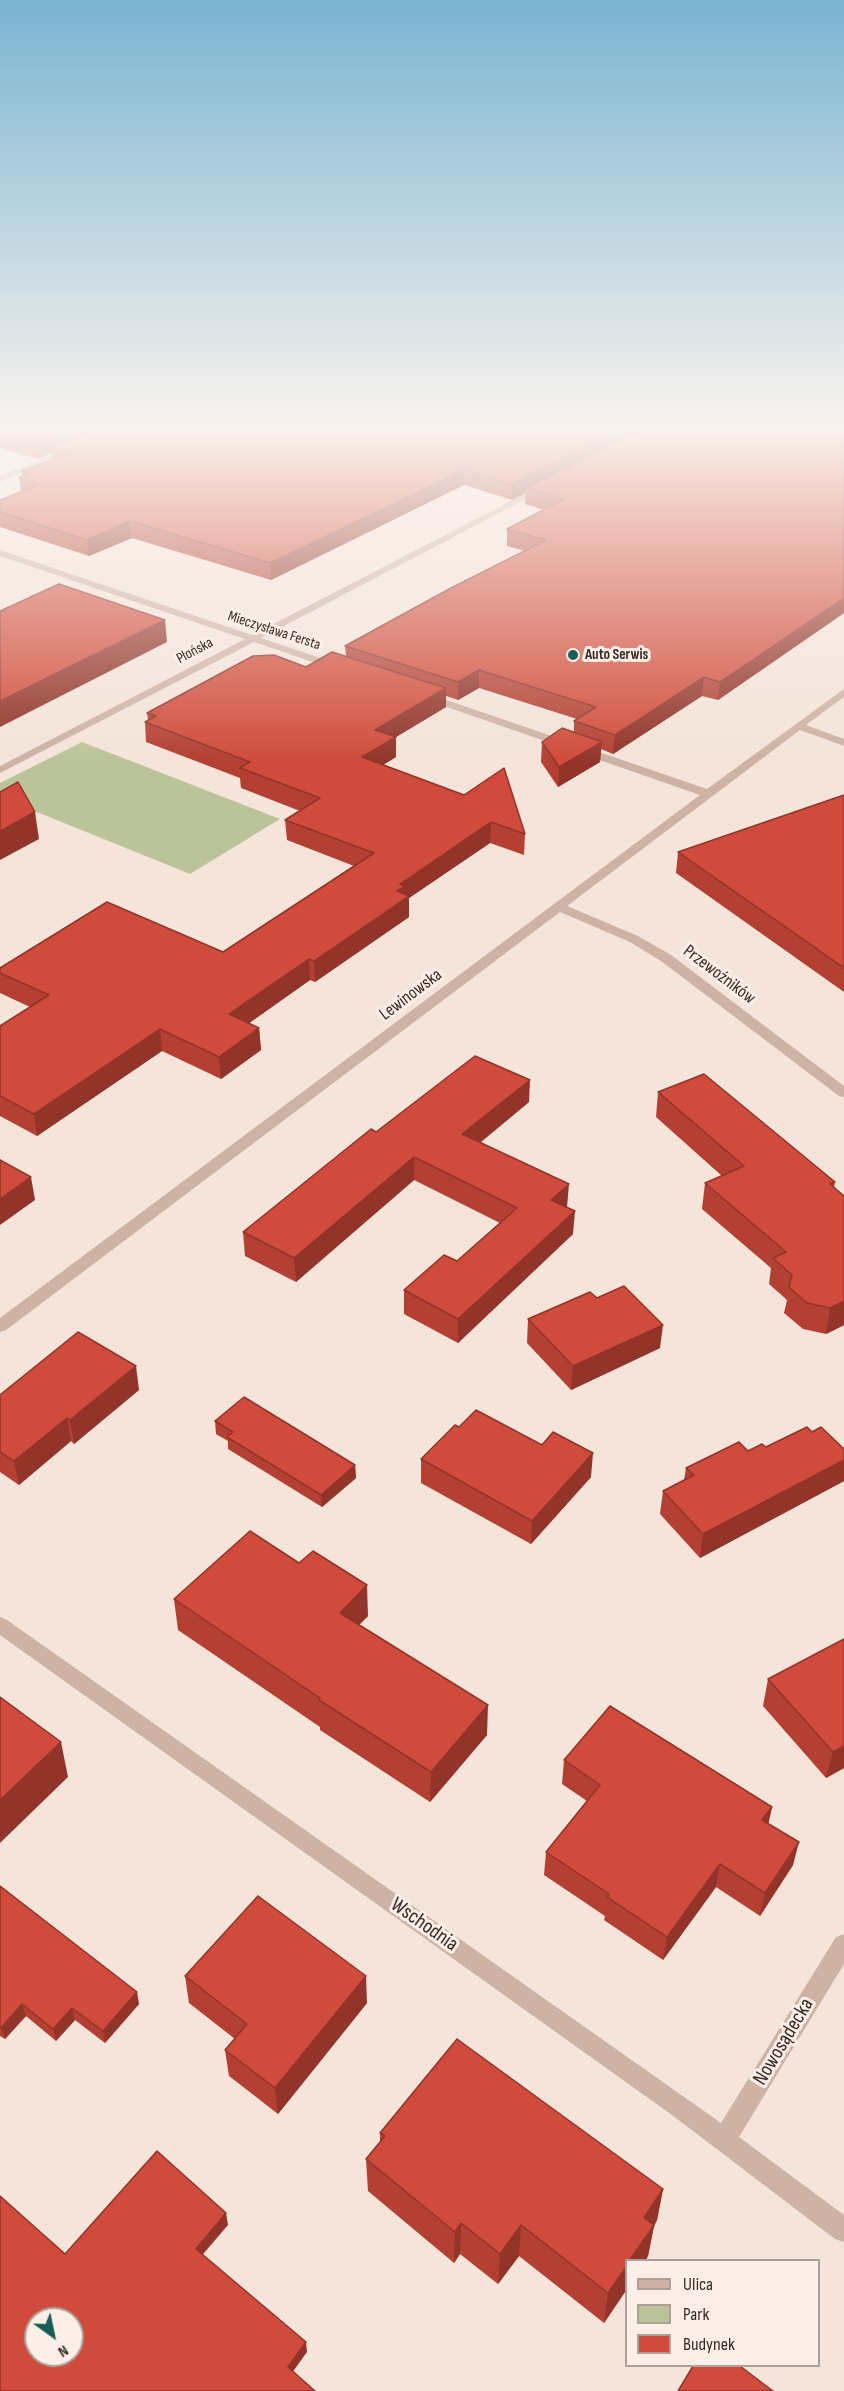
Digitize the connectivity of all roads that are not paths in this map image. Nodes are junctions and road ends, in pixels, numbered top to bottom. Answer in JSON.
{"nodes":[{"id":1,"x":444,"y":540,"type":"edge"},
{"id":2,"x":0,"y":553,"type":"edge"},
{"id":3,"x":250,"y":639,"type":"junction"},
{"id":4,"x":339,"y":668,"type":"edge"},
{"id":5,"x":417,"y":693,"type":"edge"},
{"id":6,"x":844,"y":693,"type":"edge"},
{"id":7,"x":798,"y":726,"type":"junction"},
{"id":8,"x":844,"y":743,"type":"edge"},
{"id":9,"x":0,"y":770,"type":"edge"},
{"id":10,"x":709,"y":794,"type":"junction"},
{"id":11,"x":559,"y":907,"type":"junction"},
{"id":12,"x":844,"y":1093,"type":"edge"},
{"id":13,"x":0,"y":1326,"type":"edge"},
{"id":14,"x":0,"y":1624,"type":"edge"},
{"id":15,"x":844,"y":1944,"type":"edge"},
{"id":16,"x":724,"y":2139,"type":"junction"},
{"id":17,"x":844,"y":2230,"type":"edge"}],
"edges":[{"from":1,"to":3,"type":"street","name":"Płońska"},
{"from":2,"to":3,"type":"street","name":"Mieczysława Fersta"},
{"from":3,"to":4,"type":"street","name":"Mieczysława Fersta"},
{"from":3,"to":9,"type":"street","name":"Płońska"},
{"from":5,"to":10,"type":"street"},
{"from":6,"to":7,"type":"street","name":"Lewinowska"},
{"from":7,"to":8,"type":"street"},
{"from":7,"to":10,"type":"street","name":"Lewinowska"},
{"from":10,"to":11,"type":"street","name":"Lewinowska"},
{"from":11,"to":12,"type":"street","name":"Przewoźników"},
{"from":11,"to":13,"type":"street","name":"Lewinowska"},
{"from":14,"to":16,"type":"street","name":"Wschodnia"},
{"from":15,"to":16,"type":"street","name":"Nowosądecka"},
{"from":16,"to":17,"type":"street","name":"Wschodnia"}]}
